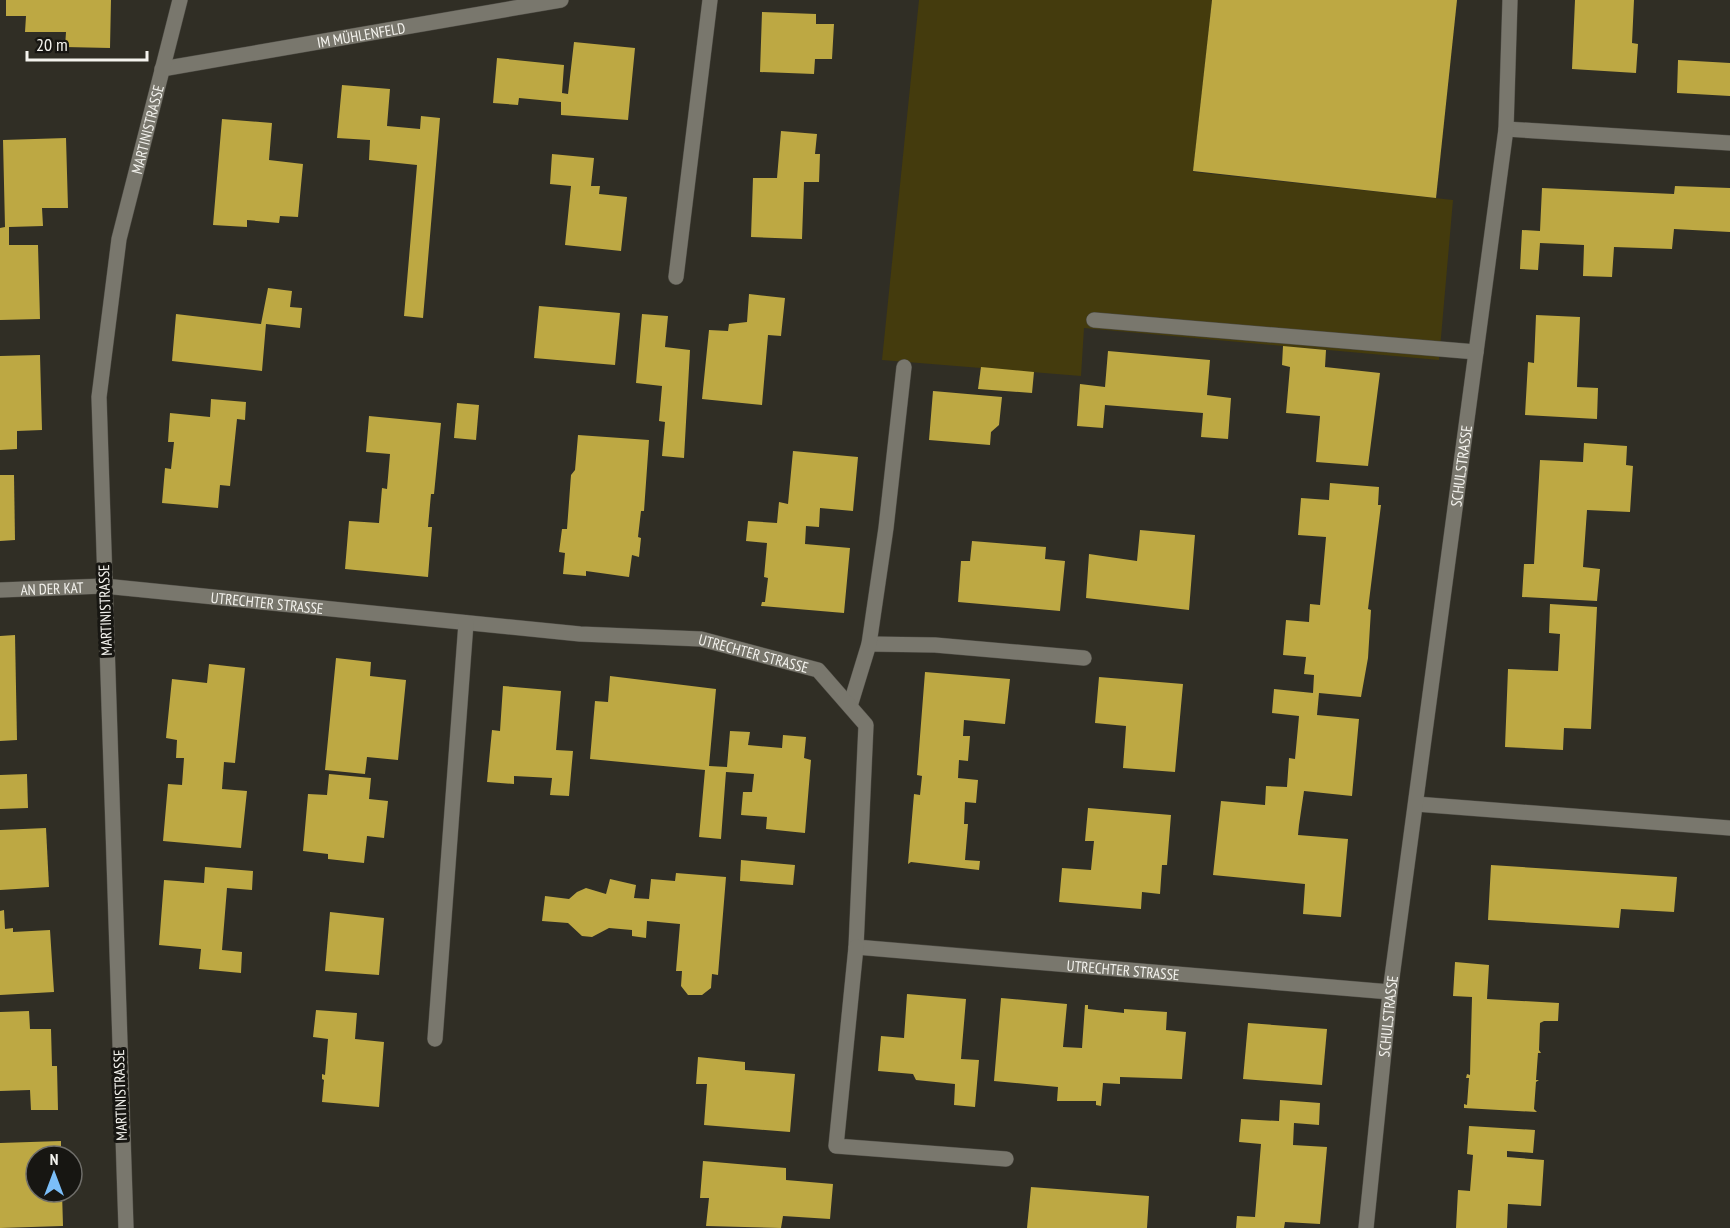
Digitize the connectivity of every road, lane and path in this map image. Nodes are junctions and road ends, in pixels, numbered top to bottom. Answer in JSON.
{"nodes":[{"id":1,"x":180,"y":0,"type":"edge"},
{"id":2,"x":561,"y":0,"type":"edge"},
{"id":3,"x":710,"y":0,"type":"edge"},
{"id":4,"x":1510,"y":0,"type":"edge"},
{"id":5,"x":162,"y":69,"type":"junction"},
{"id":6,"x":1506,"y":129,"type":"junction"},
{"id":7,"x":1730,"y":143,"type":"edge"},
{"id":8,"x":676,"y":277,"type":"dead end"},
{"id":9,"x":1094,"y":320,"type":"dead end"},
{"id":10,"x":1476,"y":352,"type":"junction"},
{"id":11,"x":904,"y":367,"type":"dead end"},
{"id":12,"x":104,"y":586,"type":"junction"},
{"id":13,"x":0,"y":590,"type":"edge"},
{"id":14,"x":466,"y":623,"type":"junction"},
{"id":15,"x":869,"y":644,"type":"junction"},
{"id":16,"x":1084,"y":657,"type":"dead end"},
{"id":17,"x":850,"y":706,"type":"junction"},
{"id":18,"x":1416,"y":804,"type":"junction"},
{"id":19,"x":1730,"y":828,"type":"edge"},
{"id":20,"x":855,"y":947,"type":"junction"},
{"id":21,"x":1390,"y":992,"type":"junction"},
{"id":22,"x":435,"y":1038,"type":"dead end"},
{"id":23,"x":1006,"y":1159,"type":"dead end"},
{"id":24,"x":126,"y":1228,"type":"edge"},
{"id":25,"x":1366,"y":1228,"type":"edge"}],
"edges":[{"from":1,"to":5,"type":"street","name":"MARTINISTRASSE"},
{"from":2,"to":5,"type":"street","name":"IM MÜHLENFELD"},
{"from":3,"to":8,"type":"street"},
{"from":4,"to":6,"type":"street","name":"SCHULSTRASSE"},
{"from":5,"to":12,"type":"street","name":"MARTINISTRASSE"},
{"from":6,"to":7,"type":"street"},
{"from":6,"to":10,"type":"street","name":"SCHULSTRASSE"},
{"from":9,"to":10,"type":"street"},
{"from":10,"to":18,"type":"street","name":"SCHULSTRASSE"},
{"from":11,"to":15,"type":"street"},
{"from":12,"to":13,"type":"street","name":"AN DER KAT"},
{"from":12,"to":14,"type":"street","name":"UTRECHTER STRASSE"},
{"from":12,"to":24,"type":"street","name":"MARTINISTRASSE"},
{"from":14,"to":17,"type":"street","name":"UTRECHTER STRASSE"},
{"from":14,"to":22,"type":"street"},
{"from":15,"to":16,"type":"street"},
{"from":15,"to":17,"type":"street"},
{"from":17,"to":20,"type":"street","name":"UTRECHTER STRASSE"},
{"from":18,"to":19,"type":"street"},
{"from":18,"to":21,"type":"street","name":"SCHULSTRASSE"},
{"from":20,"to":21,"type":"street","name":"UTRECHTER STRASSE"},
{"from":20,"to":23,"type":"street","name":"UTRECHTER STRASSE"},
{"from":21,"to":25,"type":"street","name":"SCHULSTRASSE"}]}
